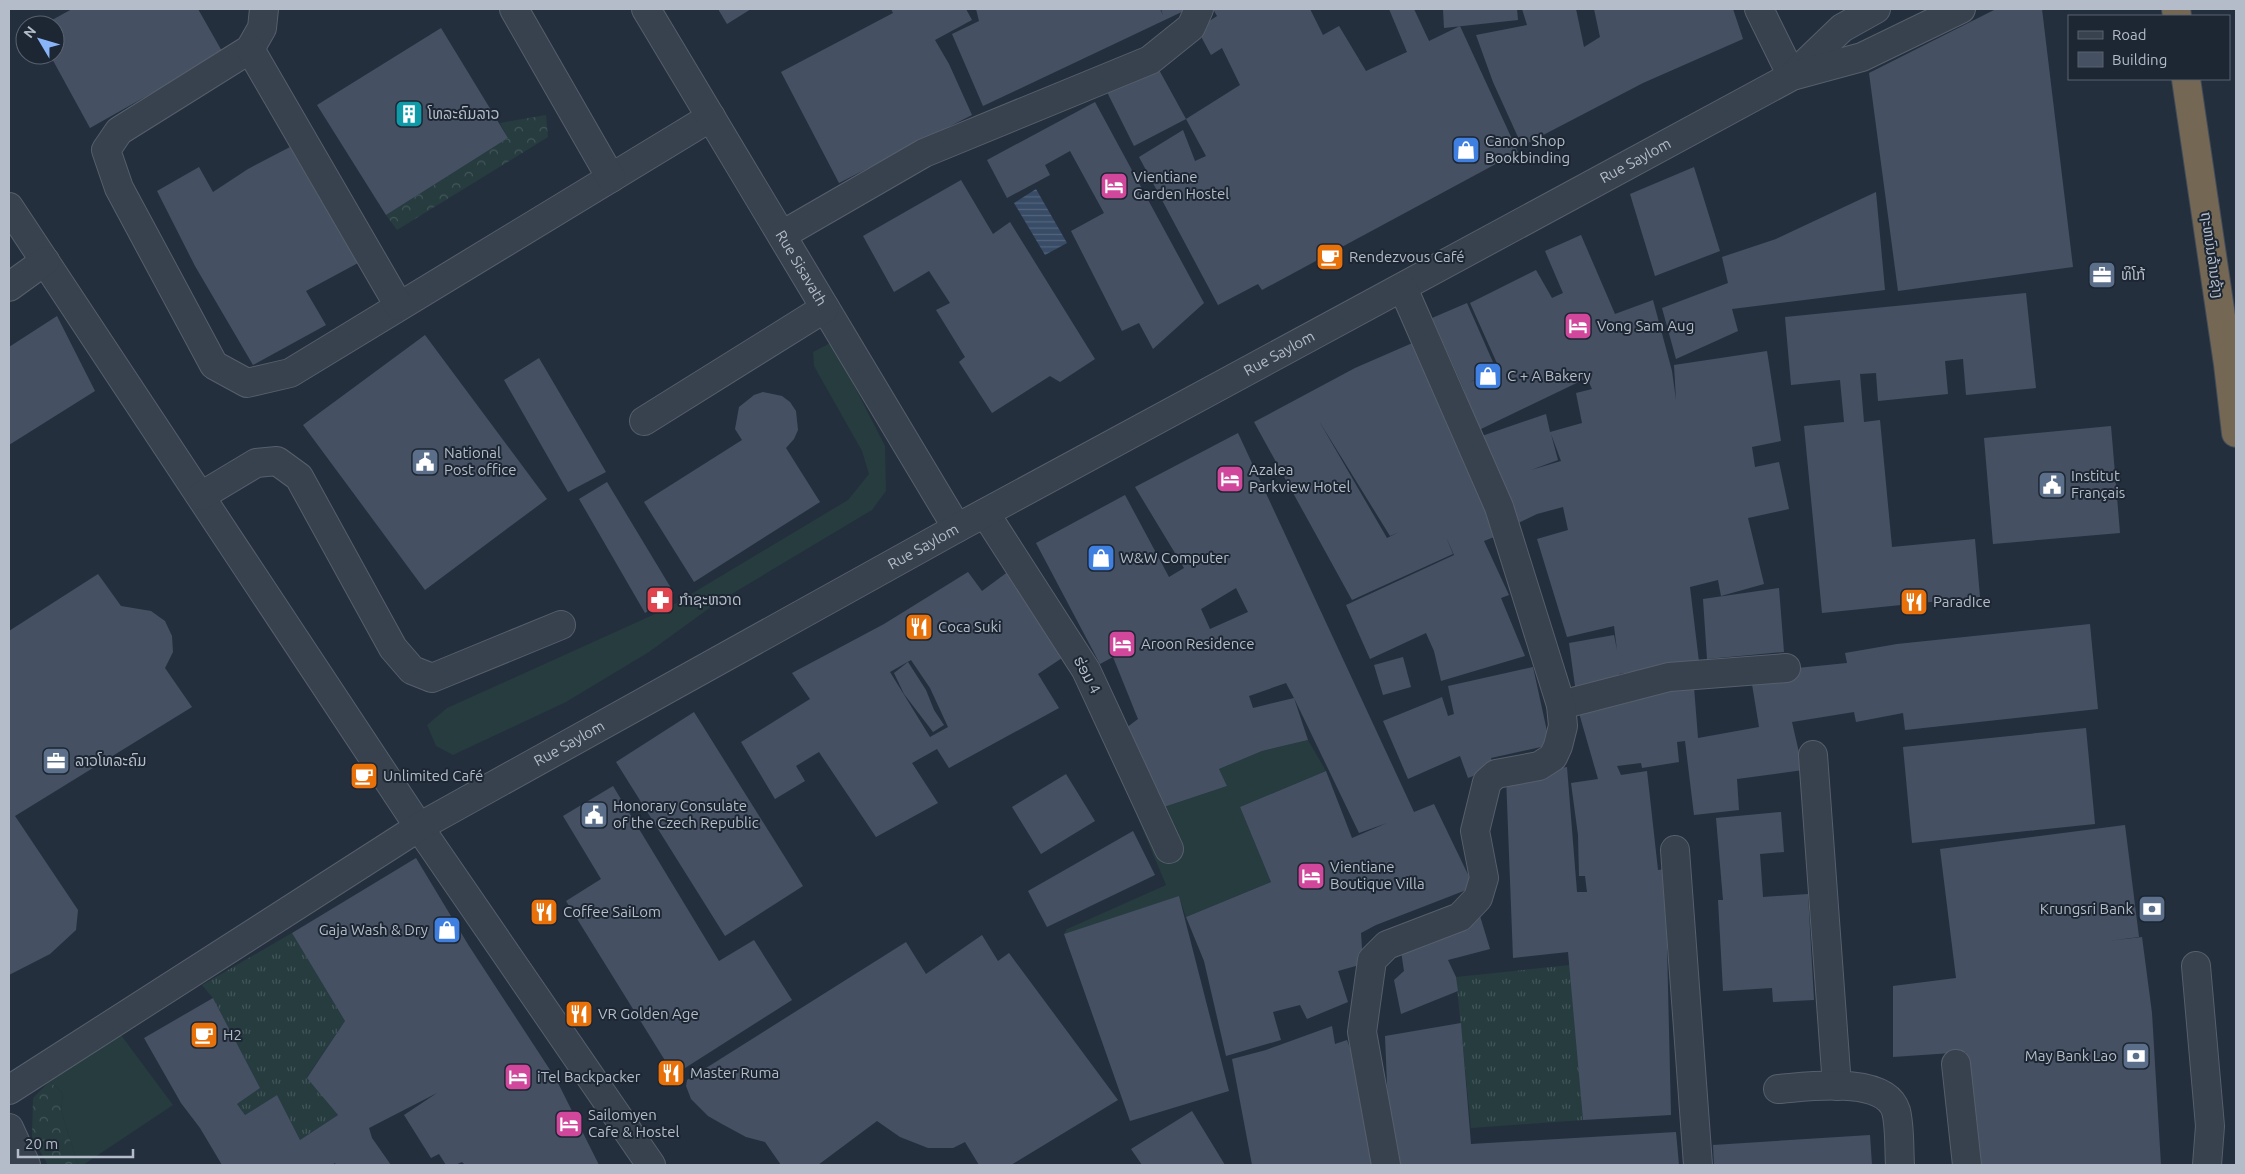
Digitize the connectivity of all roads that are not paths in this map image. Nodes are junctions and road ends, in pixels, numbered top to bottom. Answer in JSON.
{"nodes":[{"id":1,"x":264,"y":9,"type":"edge"},
{"id":2,"x":514,"y":9,"type":"edge"},
{"id":3,"x":646,"y":9,"type":"edge"},
{"id":4,"x":1199,"y":9,"type":"edge"},
{"id":5,"x":1759,"y":9,"type":"edge"},
{"id":6,"x":1876,"y":9,"type":"edge"},
{"id":7,"x":1961,"y":9,"type":"edge"},
{"id":8,"x":250,"y":49,"type":"junction"},
{"id":9,"x":1792,"y":76,"type":"junction"},
{"id":10,"x":2186,"y":80,"type":"edge"},
{"id":11,"x":711,"y":117,"type":"junction"},
{"id":12,"x":611,"y":178,"type":"junction"},
{"id":13,"x":9,"y":207,"type":"edge"},
{"id":14,"x":782,"y":235,"type":"junction"},
{"id":15,"x":45,"y":261,"type":"junction"},
{"id":16,"x":9,"y":287,"type":"edge"},
{"id":17,"x":1403,"y":288,"type":"junction"},
{"id":18,"x":399,"y":306,"type":"junction"},
{"id":19,"x":825,"y":308,"type":"junction"},
{"id":20,"x":644,"y":420,"type":"dead end"},
{"id":21,"x":2236,"y":432,"type":"edge"},
{"id":22,"x":201,"y":496,"type":"junction"},
{"id":23,"x":985,"y":513,"type":"junction"},
{"id":24,"x":957,"y":528,"type":"junction"},
{"id":25,"x":561,"y":625,"type":"dead end"},
{"id":26,"x":1786,"y":668,"type":"dead end"},
{"id":27,"x":1560,"y":705,"type":"junction"},
{"id":28,"x":1813,"y":755,"type":"dead end"},
{"id":29,"x":419,"y":828,"type":"junction"},
{"id":30,"x":1169,"y":849,"type":"dead end"},
{"id":31,"x":1675,"y":850,"type":"dead end"},
{"id":32,"x":2196,"y":966,"type":"dead end"},
{"id":33,"x":1956,"y":1064,"type":"dead end"},
{"id":34,"x":1837,"y":1086,"type":"junction"},
{"id":35,"x":1778,"y":1089,"type":"dead end"},
{"id":36,"x":9,"y":1090,"type":"edge"},
{"id":37,"x":9,"y":1128,"type":"edge"},
{"id":38,"x":26,"y":1165,"type":"edge"},
{"id":39,"x":651,"y":1165,"type":"edge"},
{"id":40,"x":1386,"y":1165,"type":"edge"},
{"id":41,"x":1698,"y":1165,"type":"edge"},
{"id":42,"x":1900,"y":1165,"type":"edge"},
{"id":43,"x":1967,"y":1165,"type":"edge"},
{"id":44,"x":2207,"y":1165,"type":"edge"}],
"edges":[{"from":1,"to":8,"type":"street"},
{"from":2,"to":12,"type":"street"},
{"from":3,"to":11,"type":"street","name":"Rue Sisavath"},
{"from":4,"to":14,"type":"street"},
{"from":5,"to":9,"type":"street"},
{"from":6,"to":9,"type":"street","name":"Rue Saylom"},
{"from":7,"to":9,"type":"street","name":"Rue Saylom"},
{"from":8,"to":18,"type":"street"},
{"from":8,"to":18,"type":"street"},
{"from":9,"to":17,"type":"street","name":"Rue Saylom"},
{"from":10,"to":21,"type":"highway","name":"ຖະຫນົນລ້ານຊ້າງ"},
{"from":11,"to":12,"type":"street"},
{"from":11,"to":14,"type":"street","name":"Rue Sisavath"},
{"from":12,"to":18,"type":"street"},
{"from":13,"to":15,"type":"street"},
{"from":14,"to":19,"type":"street","name":"Rue Sisavath"},
{"from":15,"to":16,"type":"street"},
{"from":15,"to":22,"type":"street"},
{"from":17,"to":23,"type":"street","name":"Rue Saylom"},
{"from":17,"to":27,"type":"street"},
{"from":19,"to":20,"type":"street"},
{"from":19,"to":24,"type":"street","name":"Rue Sisavath"},
{"from":22,"to":25,"type":"street"},
{"from":22,"to":29,"type":"street"},
{"from":23,"to":24,"type":"street","name":"Rue Saylom"},
{"from":23,"to":30,"type":"street","name":"ຮ່ອມ 4"},
{"from":24,"to":29,"type":"street","name":"Rue Saylom"},
{"from":26,"to":27,"type":"street"},
{"from":27,"to":40,"type":"street"},
{"from":28,"to":34,"type":"street"},
{"from":29,"to":36,"type":"street","name":"Rue Saylom"},
{"from":29,"to":39,"type":"street"},
{"from":31,"to":41,"type":"street"},
{"from":32,"to":44,"type":"street"},
{"from":33,"to":43,"type":"street"},
{"from":34,"to":35,"type":"street"},
{"from":34,"to":42,"type":"street"},
{"from":37,"to":38,"type":"street"}]}
